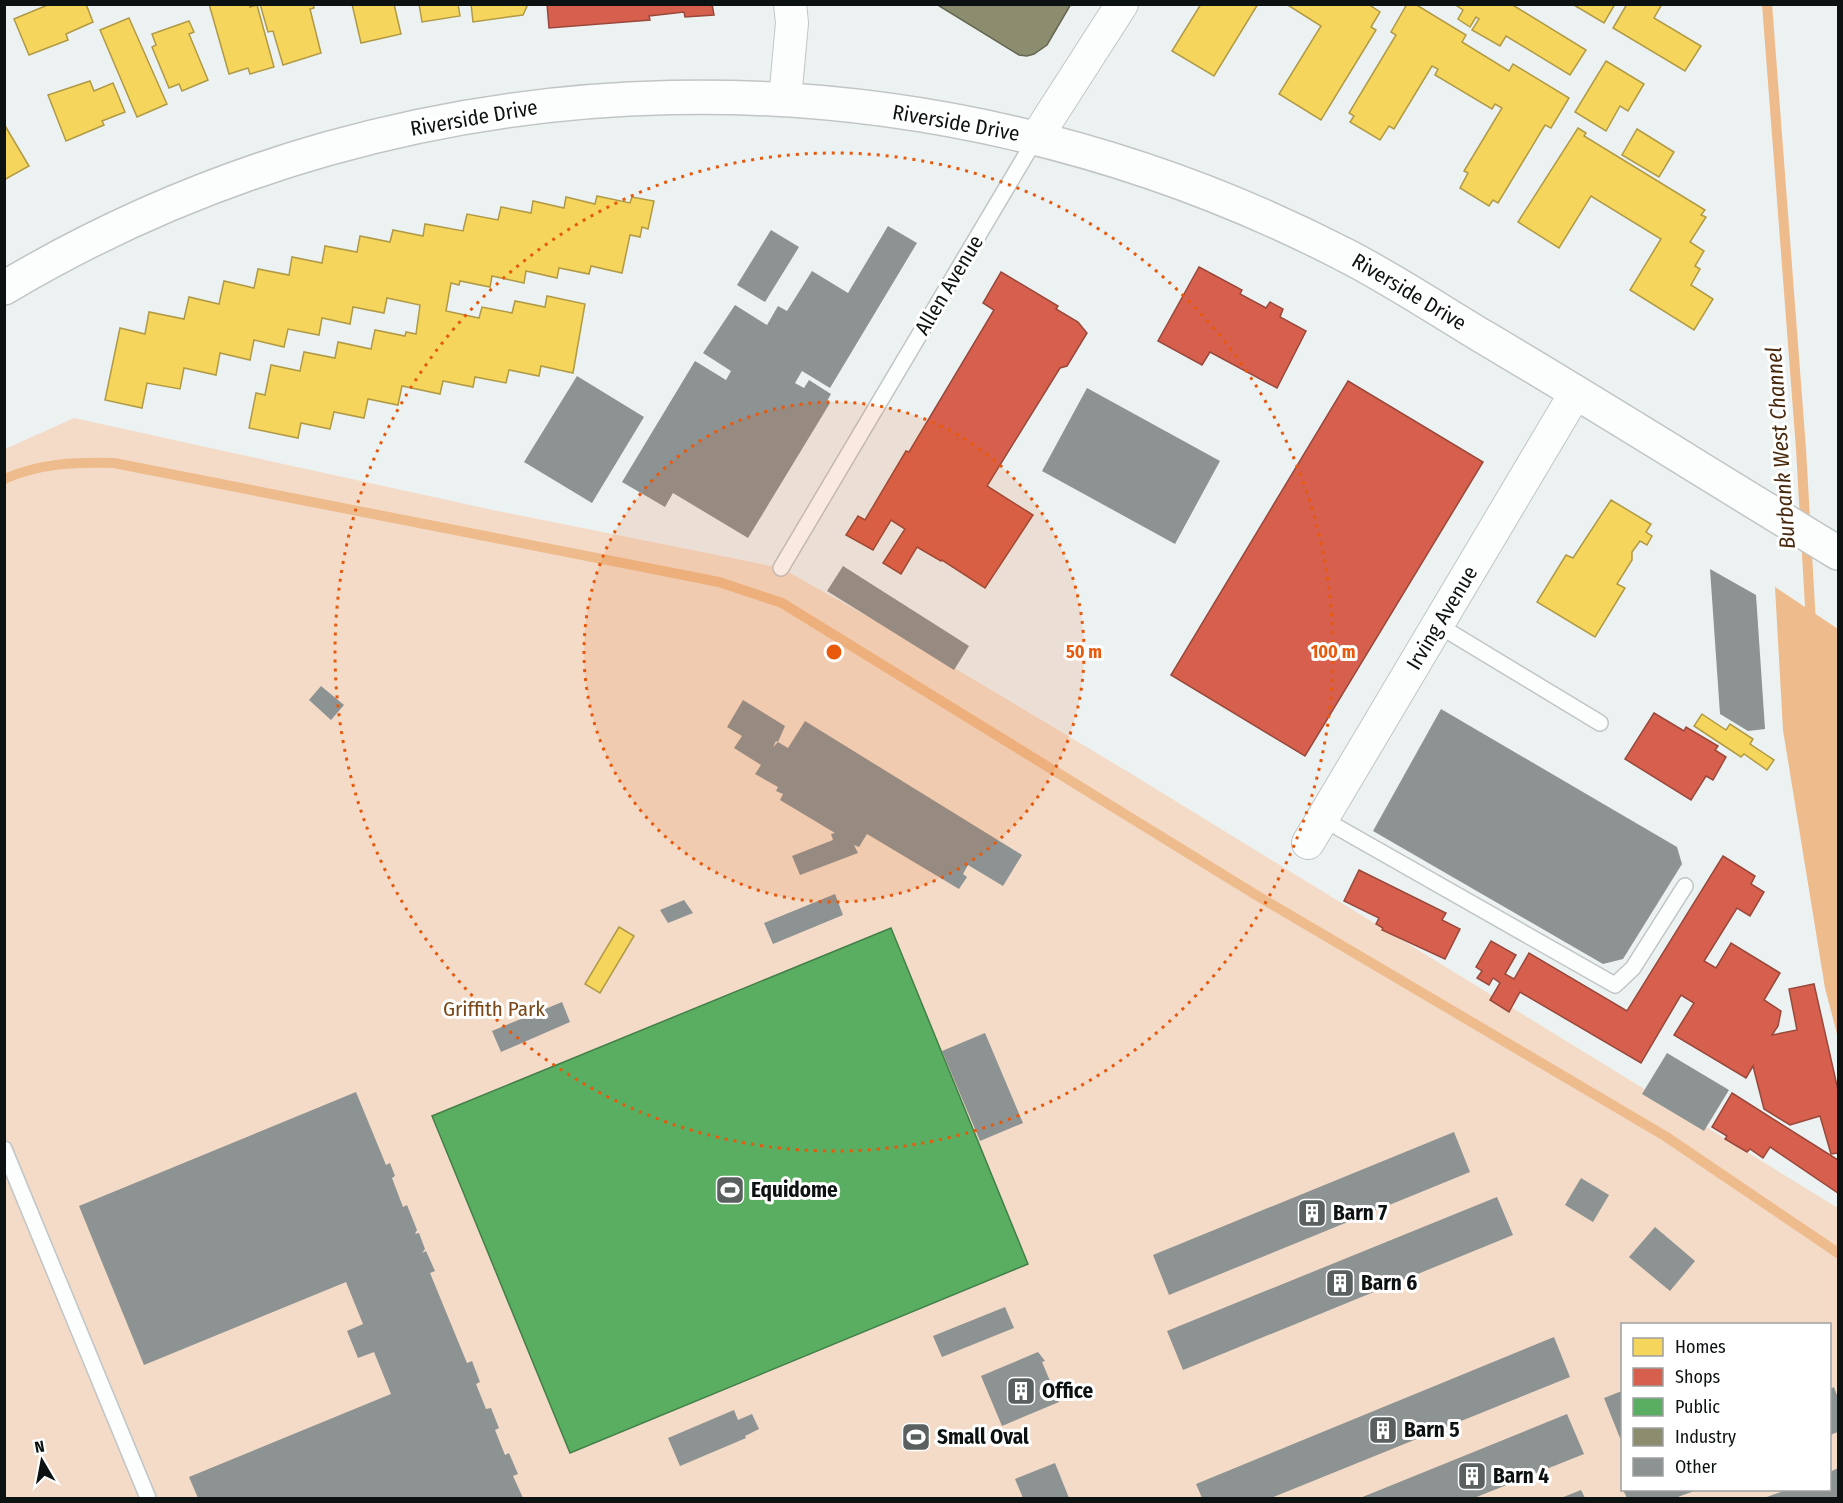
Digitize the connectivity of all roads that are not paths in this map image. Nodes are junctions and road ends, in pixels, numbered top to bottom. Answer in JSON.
{"nodes":[{"id":1,"x":790,"y":4,"type":"edge"},
{"id":2,"x":1122,"y":4,"type":"edge"},
{"id":3,"x":786,"y":99,"type":"junction"},
{"id":4,"x":1036,"y":138,"type":"junction"},
{"id":5,"x":4,"y":288,"type":"edge"},
{"id":6,"x":1576,"y":392,"type":"junction"},
{"id":7,"x":1839,"y":553,"type":"edge"},
{"id":8,"x":781,"y":568,"type":"dead end"},
{"id":9,"x":1438,"y":625,"type":"junction"},
{"id":10,"x":1600,"y":723,"type":"dead end"},
{"id":11,"x":1316,"y":831,"type":"joint"},
{"id":12,"x":1685,"y":886,"type":"dead end"},
{"id":13,"x":4,"y":1149,"type":"edge"},
{"id":14,"x":148,"y":1498,"type":"edge"}],
"edges":[{"from":1,"to":3,"type":"street"},
{"from":2,"to":4,"type":"street","name":"Allen Avenue"},
{"from":3,"to":4,"type":"main road","name":"Riverside Drive"},
{"from":3,"to":5,"type":"main road","name":"Riverside Drive"},
{"from":4,"to":6,"type":"main road","name":"Riverside Drive"},
{"from":4,"to":8,"type":"lane","name":"Allen Avenue"},
{"from":6,"to":7,"type":"main road","name":"Riverside Drive"},
{"from":6,"to":9,"type":"street","name":"Irving Avenue"},
{"from":9,"to":10,"type":"lane"},
{"from":9,"to":11,"type":"street","name":"Irving Avenue"},
{"from":11,"to":12,"type":"lane"},
{"from":13,"to":14,"type":"lane"}]}
